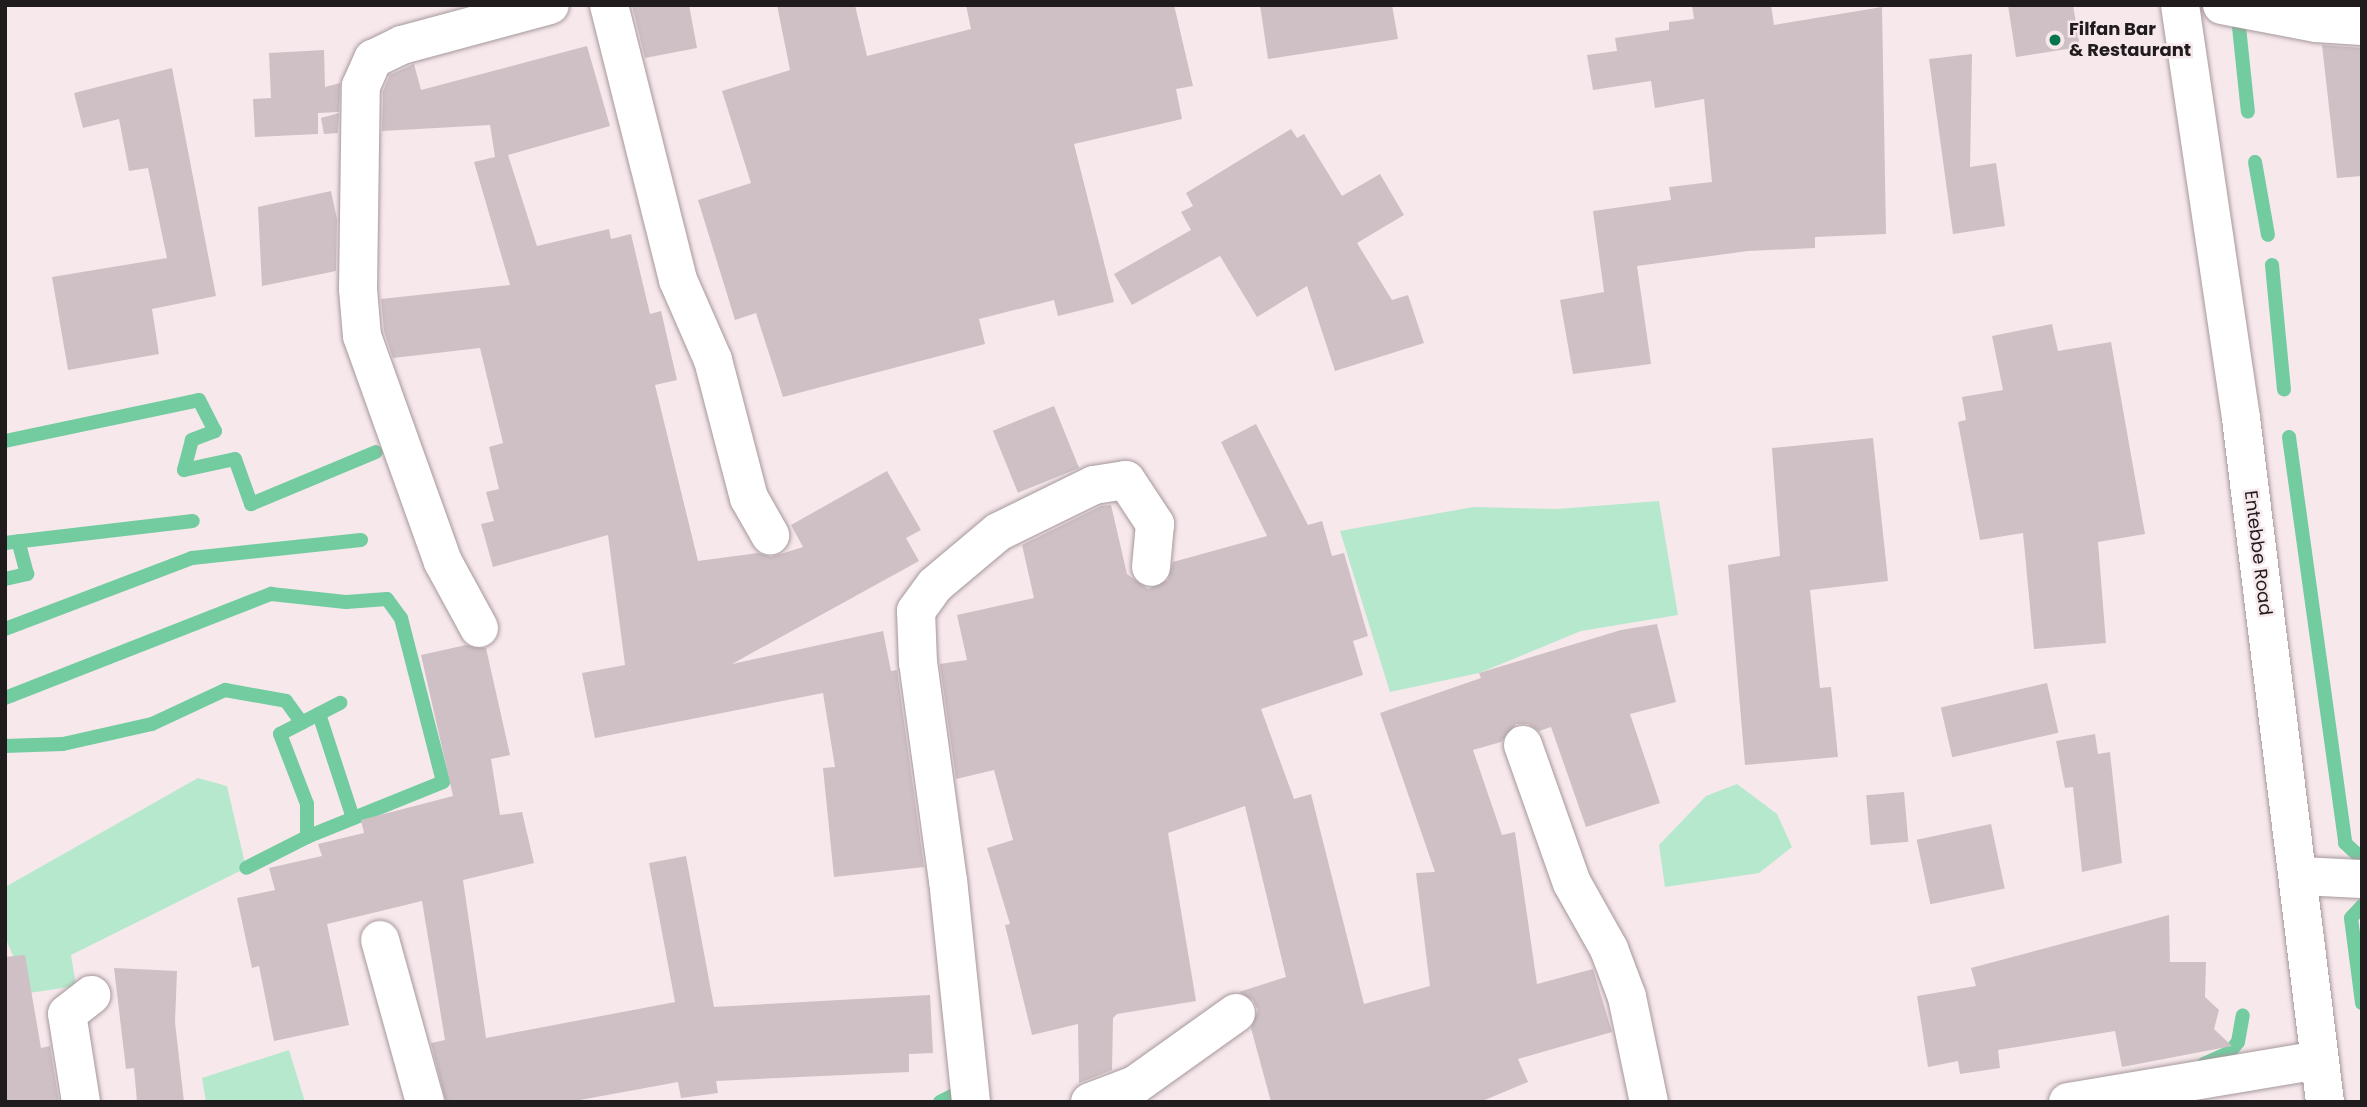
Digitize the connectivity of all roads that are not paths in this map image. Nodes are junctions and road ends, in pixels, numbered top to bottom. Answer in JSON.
{"nodes":[{"id":1,"x":550,"y":5,"type":"edge"},
{"id":2,"x":609,"y":5,"type":"edge"},
{"id":3,"x":2180,"y":5,"type":"edge"},
{"id":4,"x":2222,"y":5,"type":"edge"},
{"id":5,"x":2362,"y":26,"type":"edge"},
{"id":6,"x":770,"y":536,"type":"dead end"},
{"id":7,"x":1151,"y":567,"type":"dead end"},
{"id":8,"x":479,"y":628,"type":"dead end"},
{"id":9,"x":1523,"y":746,"type":"dead end"},
{"id":10,"x":2300,"y":876,"type":"junction"},
{"id":11,"x":2362,"y":879,"type":"edge"},
{"id":12,"x":380,"y":940,"type":"dead end"},
{"id":13,"x":91,"y":995,"type":"dead end"},
{"id":14,"x":1236,"y":1013,"type":"dead end"},
{"id":15,"x":2320,"y":1060,"type":"junction"},
{"id":16,"x":81,"y":1102,"type":"edge"},
{"id":17,"x":425,"y":1102,"type":"edge"},
{"id":18,"x":971,"y":1102,"type":"edge"},
{"id":19,"x":1090,"y":1102,"type":"edge"},
{"id":20,"x":1649,"y":1102,"type":"edge"},
{"id":21,"x":2068,"y":1102,"type":"edge"},
{"id":22,"x":2325,"y":1102,"type":"edge"}],
"edges":[{"from":1,"to":8,"type":"street"},
{"from":2,"to":6,"type":"street"},
{"from":3,"to":10,"type":"street","name":"Entebbe Road"},
{"from":4,"to":5,"type":"street"},
{"from":7,"to":18,"type":"street"},
{"from":9,"to":20,"type":"street"},
{"from":10,"to":11,"type":"street"},
{"from":10,"to":15,"type":"street","name":"Entebbe Road"},
{"from":12,"to":17,"type":"street"},
{"from":13,"to":16,"type":"street"},
{"from":14,"to":19,"type":"street"},
{"from":15,"to":21,"type":"street"},
{"from":15,"to":22,"type":"street","name":"Entebbe Road"}]}
